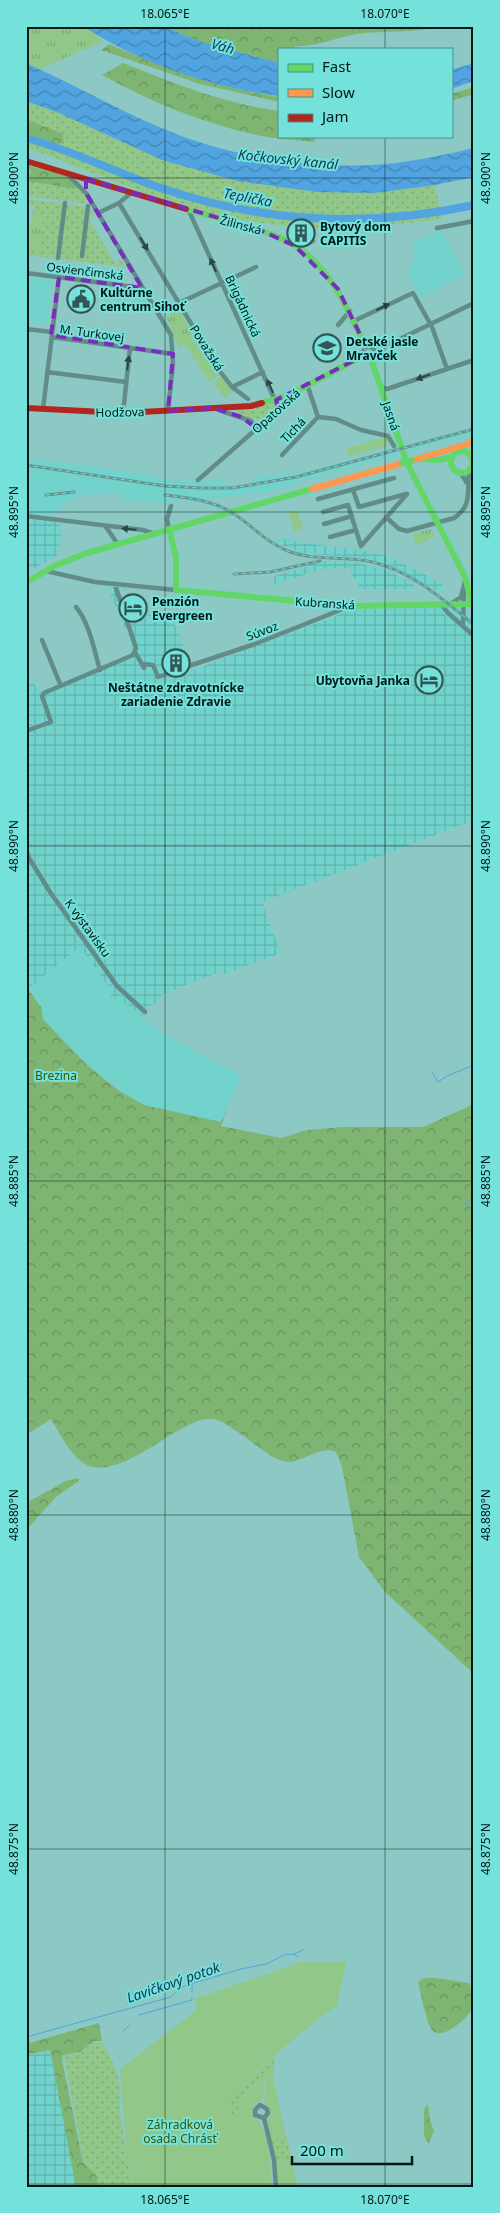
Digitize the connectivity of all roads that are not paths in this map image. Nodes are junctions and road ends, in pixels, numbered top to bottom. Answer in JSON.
{"nodes":[{"id":1,"x":26,"y":162,"type":"edge"},
{"id":2,"x":64,"y":171,"type":"junction"},
{"id":3,"x":86,"y":178,"type":"junction"},
{"id":4,"x":86,"y":193,"type":"junction"},
{"id":5,"x":131,"y":193,"type":"junction"},
{"id":6,"x":65,"y":203,"type":"dead end"},
{"id":7,"x":119,"y":203,"type":"junction"},
{"id":8,"x":88,"y":206,"type":"dead end"},
{"id":9,"x":189,"y":212,"type":"junction"},
{"id":10,"x":98,"y":213,"type":"junction"},
{"id":11,"x":474,"y":221,"type":"edge"},
{"id":12,"x":437,"y":228,"type":"dead end"},
{"id":13,"x":313,"y":240,"type":"dead end"},
{"id":14,"x":302,"y":246,"type":"dead end"},
{"id":15,"x":82,"y":256,"type":"dead end"},
{"id":16,"x":58,"y":258,"type":"dead end"},
{"id":17,"x":256,"y":267,"type":"dead end"},
{"id":18,"x":26,"y":273,"type":"edge"},
{"id":19,"x":59,"y":277,"type":"junction"},
{"id":20,"x":222,"y":284,"type":"junction"},
{"id":21,"x":142,"y":288,"type":"junction"},
{"id":22,"x":178,"y":303,"type":"junction"},
{"id":23,"x":474,"y":303,"type":"edge"},
{"id":24,"x":350,"y":311,"type":"junction"},
{"id":25,"x":354,"y":321,"type":"junction"},
{"id":26,"x":430,"y":324,"type":"junction"},
{"id":27,"x":338,"y":325,"type":"dead end"},
{"id":28,"x":26,"y":329,"type":"edge"},
{"id":29,"x":52,"y":334,"type":"junction"},
{"id":30,"x":366,"y":347,"type":"junction"},
{"id":31,"x":130,"y":348,"type":"junction"},
{"id":32,"x":374,"y":351,"type":"junction"},
{"id":33,"x":173,"y":354,"type":"junction"},
{"id":34,"x":367,"y":357,"type":"junction"},
{"id":35,"x":474,"y":360,"type":"edge"},
{"id":36,"x":447,"y":369,"type":"junction"},
{"id":37,"x":47,"y":372,"type":"junction"},
{"id":38,"x":263,"y":372,"type":"junction"},
{"id":39,"x":126,"y":382,"type":"junction"},
{"id":40,"x":306,"y":384,"type":"junction"},
{"id":41,"x":232,"y":387,"type":"junction"},
{"id":42,"x":381,"y":388,"type":"junction"},
{"id":43,"x":294,"y":392,"type":"junction"},
{"id":44,"x":248,"y":399,"type":"dead end"},
{"id":45,"x":276,"y":400,"type":"junction"},
{"id":46,"x":26,"y":408,"type":"edge"},
{"id":47,"x":213,"y":408,"type":"junction"},
{"id":48,"x":43,"y":409,"type":"junction"},
{"id":49,"x":279,"y":409,"type":"junction"},
{"id":50,"x":168,"y":411,"type":"junction"},
{"id":51,"x":123,"y":413,"type":"junction"},
{"id":52,"x":318,"y":418,"type":"junction"},
{"id":53,"x":257,"y":428,"type":"junction"},
{"id":54,"x":474,"y":442,"type":"edge"},
{"id":55,"x":394,"y":446,"type":"dead end"},
{"id":56,"x":282,"y":455,"type":"dead end"},
{"id":57,"x":472,"y":456,"type":"edge"},
{"id":58,"x":414,"y":460,"type":"junction"},
{"id":59,"x":452,"y":461,"type":"junction"},
{"id":60,"x":470,"y":469,"type":"junction"},
{"id":61,"x":460,"y":472,"type":"junction"},
{"id":62,"x":394,"y":478,"type":"dead end"},
{"id":63,"x":198,"y":480,"type":"dead end"},
{"id":64,"x":468,"y":483,"type":"junction"},
{"id":65,"x":353,"y":490,"type":"junction"},
{"id":66,"x":392,"y":498,"type":"junction"},
{"id":67,"x":318,"y":499,"type":"dead end"},
{"id":68,"x":172,"y":506,"type":"dead end"},
{"id":69,"x":394,"y":510,"type":"junction"},
{"id":70,"x":323,"y":512,"type":"dead end"},
{"id":71,"x":26,"y":516,"type":"edge"},
{"id":72,"x":352,"y":516,"type":"junction"},
{"id":73,"x":387,"y":518,"type":"junction"},
{"id":74,"x":436,"y":523,"type":"junction"},
{"id":75,"x":324,"y":524,"type":"dead end"},
{"id":76,"x":106,"y":527,"type":"junction"},
{"id":77,"x":169,"y":529,"type":"junction"},
{"id":78,"x":356,"y":530,"type":"junction"},
{"id":79,"x":152,"y":533,"type":"junction"},
{"id":80,"x":330,"y":537,"type":"dead end"},
{"id":81,"x":117,"y":543,"type":"junction"},
{"id":82,"x":44,"y":570,"type":"junction"},
{"id":83,"x":465,"y":577,"type":"junction"},
{"id":84,"x":26,"y":583,"type":"edge"},
{"id":85,"x":115,"y":584,"type":"junction"},
{"id":86,"x":176,"y":590,"type":"junction"},
{"id":87,"x":464,"y":591,"type":"junction"},
{"id":88,"x":450,"y":603,"type":"junction"},
{"id":89,"x":470,"y":603,"type":"edge"},
{"id":90,"x":441,"y":604,"type":"junction"},
{"id":91,"x":350,"y":606,"type":"junction"},
{"id":92,"x":76,"y":607,"type":"dead end"},
{"id":93,"x":463,"y":624,"type":"junction"},
{"id":94,"x":474,"y":636,"type":"edge"},
{"id":95,"x":42,"y":640,"type":"dead end"},
{"id":96,"x":136,"y":652,"type":"junction"},
{"id":97,"x":100,"y":670,"type":"junction"},
{"id":98,"x":61,"y":686,"type":"junction"},
{"id":99,"x":26,"y":731,"type":"edge"},
{"id":100,"x":26,"y":849,"type":"edge"},
{"id":101,"x":145,"y":1012,"type":"dead end"},
{"id":102,"x":264,"y":2118,"type":"dead end"},
{"id":103,"x":276,"y":2187,"type":"edge"}],
"edges":[{"from":1,"to":2,"type":"street"},
{"from":2,"to":3,"type":"street","name":"Žilinská"},
{"from":2,"to":4,"type":"street","name":"Považská"},
{"from":3,"to":4,"type":"street"},
{"from":3,"to":5,"type":"street","name":"Žilinská"},
{"from":4,"to":10,"type":"street","name":"Považská"},
{"from":5,"to":7,"type":"street"},
{"from":5,"to":9,"type":"street","name":"Žilinská"},
{"from":6,"to":16,"type":"street"},
{"from":7,"to":10,"type":"street"},
{"from":7,"to":22,"type":"street","name":"Považská","one_way":true},
{"from":8,"to":15,"type":"street"},
{"from":20,"to":9,"type":"street","name":"Brigádnická","one_way":true},
{"from":9,"to":24,"type":"street","name":"Žilinská"},
{"from":10,"to":21,"type":"street","name":"Považská"},
{"from":11,"to":12,"type":"street"},
{"from":13,"to":14,"type":"street"},
{"from":17,"to":20,"type":"street"},
{"from":18,"to":19,"type":"street","name":"Osvienčimská"},
{"from":19,"to":21,"type":"street","name":"Osvienčimská"},
{"from":19,"to":29,"type":"street","name":"M. Turkovej"},
{"from":20,"to":22,"type":"street"},
{"from":20,"to":38,"type":"street","name":"Brigádnická"},
{"from":21,"to":33,"type":"street","name":"Považská"},
{"from":22,"to":41,"type":"street","name":"Považská"},
{"from":23,"to":26,"type":"street"},
{"from":24,"to":25,"type":"street","name":"Žilinská"},
{"from":24,"to":27,"type":"street"},
{"from":25,"to":26,"type":"street","one_way":true},
{"from":25,"to":30,"type":"street","name":"Žilinská"},
{"from":26,"to":32,"type":"street"},
{"from":26,"to":36,"type":"street"},
{"from":28,"to":29,"type":"street"},
{"from":29,"to":31,"type":"street","name":"M. Turkovej"},
{"from":29,"to":37,"type":"street","name":"M. Turkovej"},
{"from":30,"to":32,"type":"street"},
{"from":30,"to":34,"type":"street"},
{"from":31,"to":33,"type":"street","name":"M. Turkovej"},
{"from":39,"to":31,"type":"street","name":"M. Turkovej","one_way":true},
{"from":32,"to":34,"type":"street"},
{"from":33,"to":50,"type":"street","name":"Považská"},
{"from":34,"to":40,"type":"street","name":"Opatovská"},
{"from":34,"to":42,"type":"street","name":"Jasná"},
{"from":35,"to":36,"type":"street"},
{"from":36,"to":42,"type":"street","one_way":true},
{"from":37,"to":39,"type":"street"},
{"from":37,"to":48,"type":"street","name":"M. Turkovej"},
{"from":38,"to":41,"type":"street"},
{"from":45,"to":38,"type":"street","name":"Brigádnická","one_way":true},
{"from":39,"to":51,"type":"street","name":"M. Turkovej"},
{"from":40,"to":43,"type":"street","name":"Opatovská"},
{"from":40,"to":52,"type":"street","name":"Tichá"},
{"from":41,"to":44,"type":"street","name":"Považská"},
{"from":42,"to":74,"type":"street","name":"Jasná"},
{"from":43,"to":45,"type":"street","name":"Hodžova"},
{"from":43,"to":49,"type":"street","name":"Opatovská"},
{"from":45,"to":47,"type":"street","name":"Hodžova"},
{"from":45,"to":49,"type":"street","name":"Brigádnická"},
{"from":46,"to":48,"type":"street","name":"Hodžova"},
{"from":47,"to":50,"type":"street","name":"Hodžova"},
{"from":47,"to":53,"type":"street","name":"Hodžova"},
{"from":48,"to":51,"type":"street","name":"Hodžova"},
{"from":49,"to":53,"type":"street","name":"Opatovská"},
{"from":50,"to":51,"type":"street","name":"Hodžova"},
{"from":52,"to":55,"type":"street","name":"Tichá"},
{"from":52,"to":56,"type":"street","name":"Tichá"},
{"from":53,"to":63,"type":"street","name":"Opatovská"},
{"from":54,"to":58,"type":"street"},
{"from":57,"to":59,"type":"street"},
{"from":57,"to":60,"type":"street"},
{"from":58,"to":59,"type":"street"},
{"from":58,"to":77,"type":"street","bridge":true},
{"from":59,"to":61,"type":"street"},
{"from":60,"to":61,"type":"street"},
{"from":60,"to":64,"type":"street"},
{"from":61,"to":64,"type":"street"},
{"from":62,"to":65,"type":"street"},
{"from":64,"to":74,"type":"street"},
{"from":65,"to":66,"type":"street"},
{"from":65,"to":67,"type":"street"},
{"from":66,"to":69,"type":"street"},
{"from":66,"to":69,"type":"street"},
{"from":68,"to":77,"type":"street"},
{"from":69,"to":73,"type":"street"},
{"from":70,"to":72,"type":"street"},
{"from":71,"to":76,"type":"street"},
{"from":72,"to":75,"type":"street"},
{"from":72,"to":78,"type":"street"},
{"from":73,"to":74,"type":"street"},
{"from":73,"to":78,"type":"street"},
{"from":74,"to":83,"type":"street","name":"Jasná"},
{"from":79,"to":76,"type":"street","one_way":true},
{"from":76,"to":81,"type":"street"},
{"from":77,"to":79,"type":"street"},
{"from":77,"to":86,"type":"street"},
{"from":78,"to":80,"type":"street"},
{"from":79,"to":81,"type":"street"},
{"from":81,"to":82,"type":"street"},
{"from":82,"to":84,"type":"street"},
{"from":82,"to":85,"type":"street","name":"Kubranská"},
{"from":83,"to":87,"type":"street"},
{"from":83,"to":89,"type":"street","name":"Jasná"},
{"from":85,"to":86,"type":"street","name":"Kubranská"},
{"from":85,"to":96,"type":"street","name":"Súvoz"},
{"from":86,"to":91,"type":"street","name":"Kubranská"},
{"from":87,"to":88,"type":"street"},
{"from":87,"to":89,"type":"street"},
{"from":88,"to":89,"type":"street","name":"Kubranská"},
{"from":88,"to":90,"type":"street","name":"Kubranská"},
{"from":89,"to":93,"type":"street"},
{"from":90,"to":91,"type":"street","name":"Kubranská"},
{"from":90,"to":93,"type":"street"},
{"from":91,"to":96,"type":"street","name":"Súvoz"},
{"from":92,"to":97,"type":"street"},
{"from":93,"to":94,"type":"street"},
{"from":95,"to":98,"type":"street"},
{"from":96,"to":97,"type":"street"},
{"from":97,"to":98,"type":"street"},
{"from":98,"to":99,"type":"street"},
{"from":100,"to":101,"type":"street","name":"K výstavisku"},
{"from":102,"to":103,"type":"street"}]}
